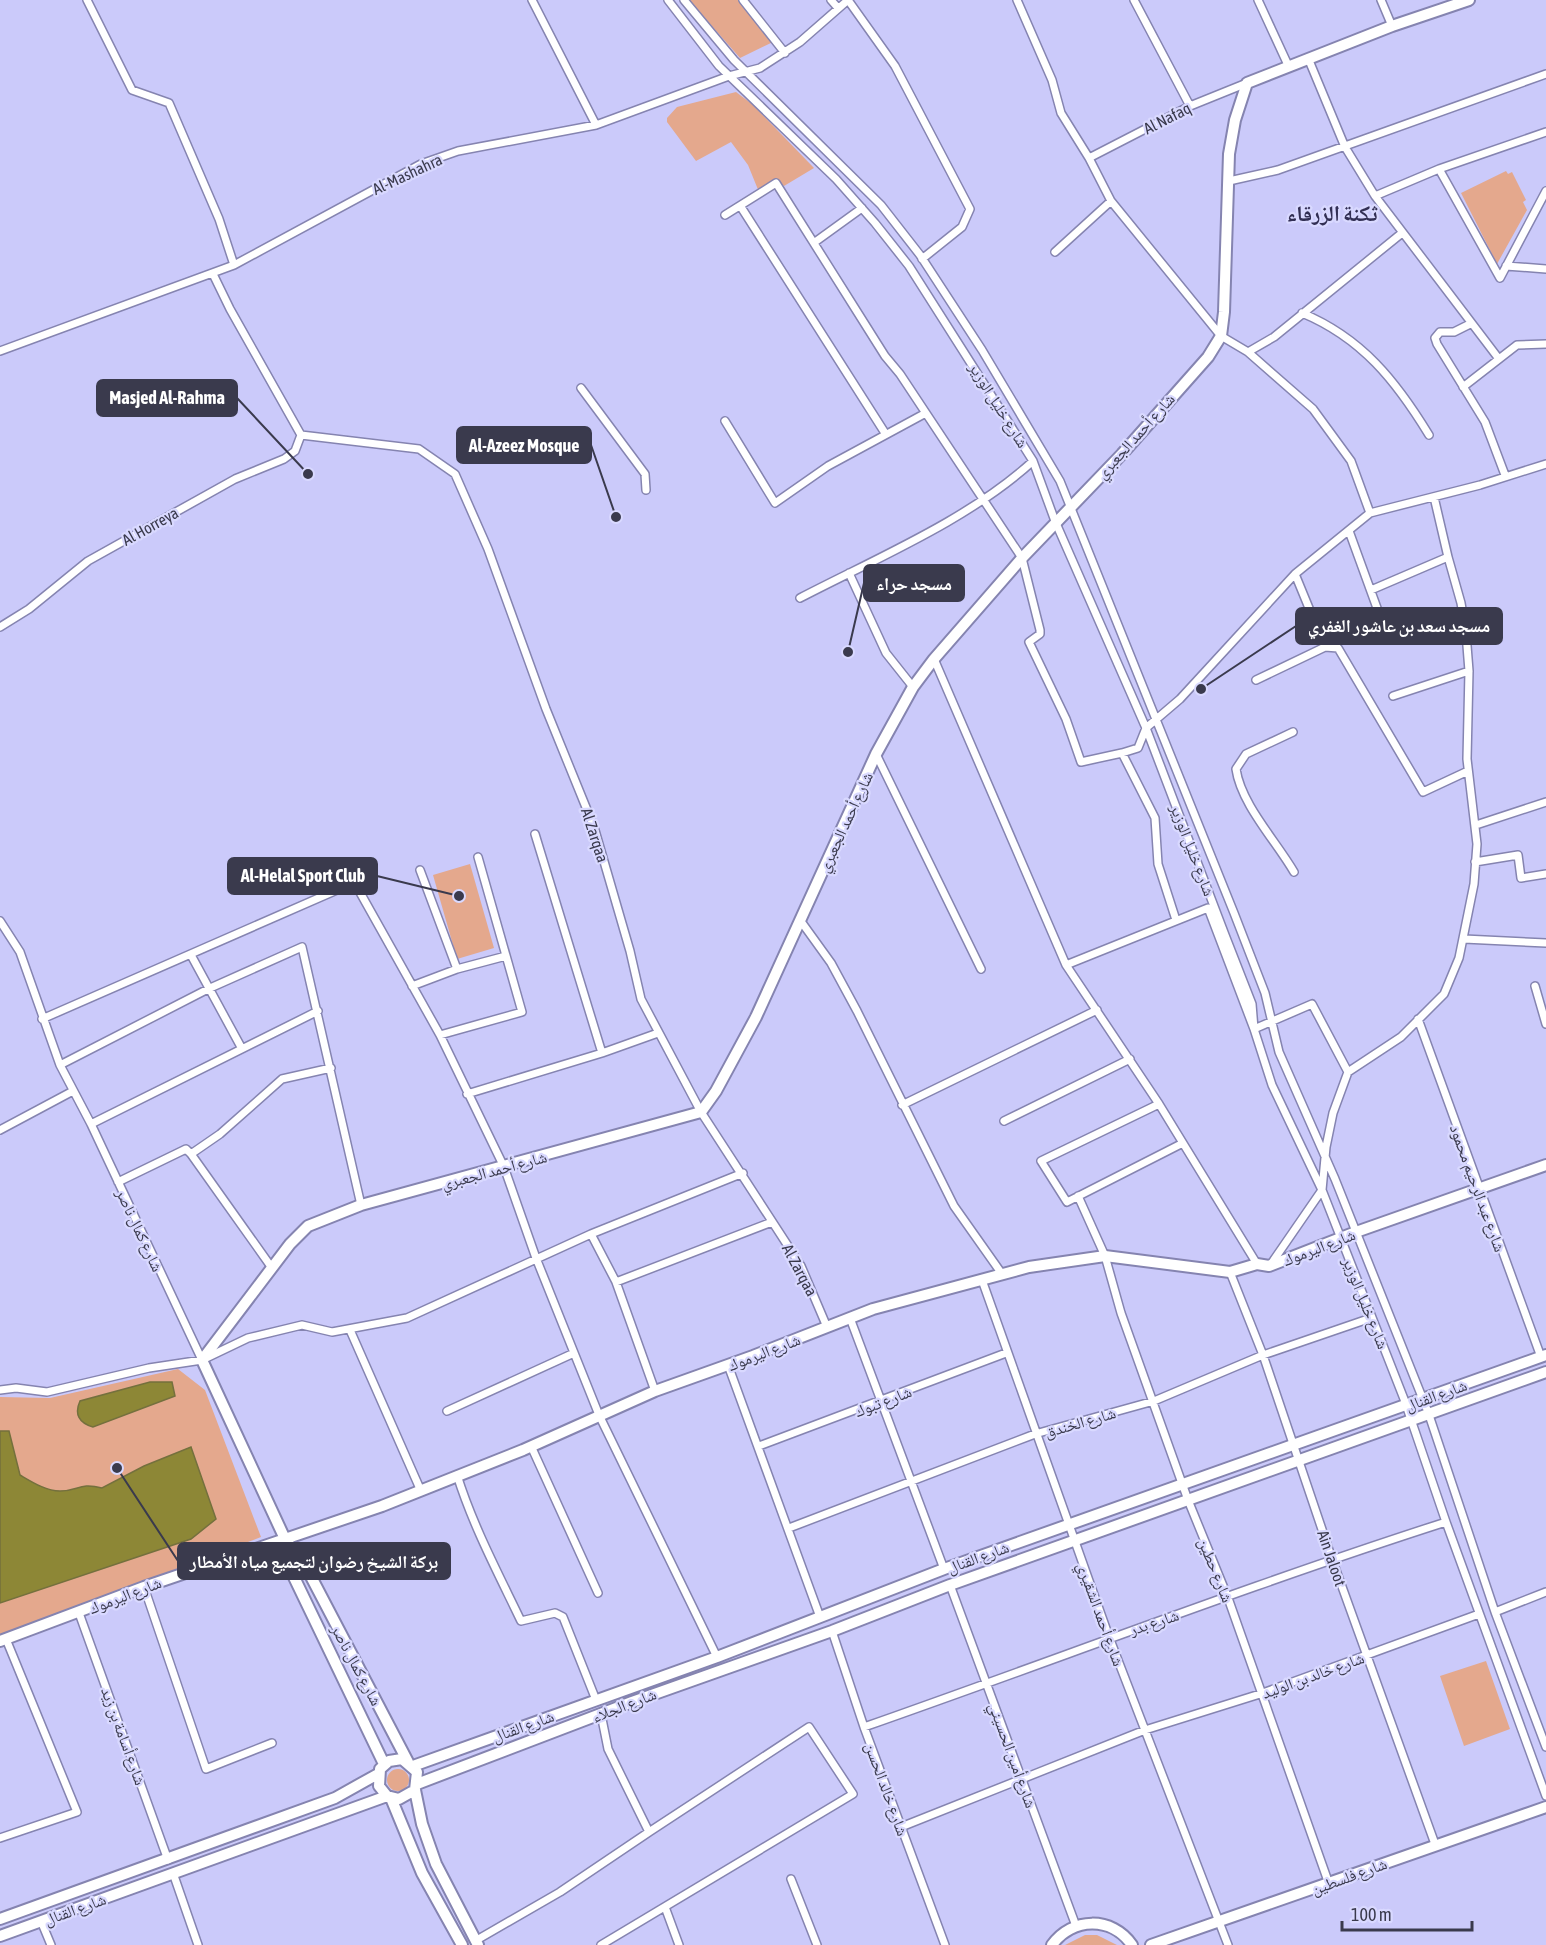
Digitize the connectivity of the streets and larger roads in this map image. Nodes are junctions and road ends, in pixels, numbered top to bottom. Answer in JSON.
{"nodes":[{"id":1,"x":87,"y":0,"type":"edge"},
{"id":2,"x":532,"y":0,"type":"edge"},
{"id":3,"x":669,"y":0,"type":"edge"},
{"id":4,"x":684,"y":0,"type":"edge"},
{"id":5,"x":743,"y":0,"type":"edge"},
{"id":6,"x":831,"y":0,"type":"edge"},
{"id":7,"x":848,"y":0,"type":"edge"},
{"id":8,"x":1017,"y":0,"type":"edge"},
{"id":9,"x":1134,"y":0,"type":"edge"},
{"id":10,"x":1258,"y":0,"type":"edge"},
{"id":11,"x":1381,"y":0,"type":"edge"},
{"id":12,"x":1469,"y":0,"type":"edge"},
{"id":13,"x":838,"y":8,"type":"junction"},
{"id":14,"x":1392,"y":26,"type":"junction"},
{"id":15,"x":785,"y":54,"type":"junction"},
{"id":16,"x":1308,"y":58,"type":"junction"},
{"id":17,"x":1288,"y":65,"type":"junction"},
{"id":18,"x":748,"y":72,"type":"junction"},
{"id":19,"x":1546,"y":74,"type":"edge"},
{"id":20,"x":729,"y":76,"type":"junction"},
{"id":21,"x":1247,"y":82,"type":"junction"},
{"id":22,"x":1190,"y":106,"type":"junction"},
{"id":23,"x":596,"y":125,"type":"junction"},
{"id":24,"x":1546,"y":132,"type":"edge"},
{"id":25,"x":1345,"y":147,"type":"junction"},
{"id":26,"x":1089,"y":158,"type":"junction"},
{"id":27,"x":1439,"y":169,"type":"junction"},
{"id":28,"x":1229,"y":181,"type":"junction"},
{"id":29,"x":1546,"y":191,"type":"edge"},
{"id":30,"x":1375,"y":196,"type":"junction"},
{"id":31,"x":1110,"y":201,"type":"junction"},
{"id":32,"x":741,"y":207,"type":"junction"},
{"id":33,"x":862,"y":208,"type":"junction"},
{"id":34,"x":725,"y":215,"type":"dead end"},
{"id":35,"x":1402,"y":232,"type":"junction"},
{"id":36,"x":815,"y":242,"type":"junction"},
{"id":37,"x":1055,"y":252,"type":"dead end"},
{"id":38,"x":922,"y":259,"type":"junction"},
{"id":39,"x":234,"y":265,"type":"junction"},
{"id":40,"x":1506,"y":266,"type":"junction"},
{"id":41,"x":1546,"y":269,"type":"edge"},
{"id":42,"x":213,"y":274,"type":"junction"},
{"id":43,"x":1302,"y":313,"type":"junction"},
{"id":44,"x":1470,"y":324,"type":"junction"},
{"id":45,"x":1221,"y":336,"type":"junction"},
{"id":46,"x":1546,"y":344,"type":"edge"},
{"id":47,"x":0,"y":351,"type":"edge"},
{"id":48,"x":1248,"y":352,"type":"junction"},
{"id":49,"x":1499,"y":359,"type":"junction"},
{"id":50,"x":1463,"y":387,"type":"junction"},
{"id":51,"x":581,"y":388,"type":"dead end"},
{"id":52,"x":924,"y":414,"type":"junction"},
{"id":53,"x":725,"y":421,"type":"dead end"},
{"id":54,"x":885,"y":434,"type":"junction"},
{"id":55,"x":301,"y":435,"type":"junction"},
{"id":56,"x":1430,"y":435,"type":"dead end"},
{"id":57,"x":1034,"y":461,"type":"junction"},
{"id":58,"x":1546,"y":464,"type":"edge"},
{"id":59,"x":1505,"y":475,"type":"junction"},
{"id":60,"x":646,"y":490,"type":"dead end"},
{"id":61,"x":1434,"y":497,"type":"junction"},
{"id":62,"x":984,"y":500,"type":"junction"},
{"id":63,"x":1070,"y":507,"type":"junction"},
{"id":64,"x":1370,"y":513,"type":"junction"},
{"id":65,"x":1056,"y":521,"type":"junction"},
{"id":66,"x":1349,"y":531,"type":"junction"},
{"id":67,"x":1448,"y":557,"type":"junction"},
{"id":68,"x":1022,"y":558,"type":"junction"},
{"id":69,"x":849,"y":573,"type":"junction"},
{"id":70,"x":1295,"y":574,"type":"junction"},
{"id":71,"x":1371,"y":591,"type":"junction"},
{"id":72,"x":800,"y":598,"type":"dead end"},
{"id":73,"x":0,"y":627,"type":"edge"},
{"id":74,"x":1384,"y":630,"type":"dead end"},
{"id":75,"x":1325,"y":647,"type":"junction"},
{"id":76,"x":933,"y":659,"type":"junction"},
{"id":77,"x":1469,"y":671,"type":"junction"},
{"id":78,"x":1256,"y":680,"type":"dead end"},
{"id":79,"x":913,"y":687,"type":"junction"},
{"id":80,"x":1393,"y":696,"type":"dead end"},
{"id":81,"x":1156,"y":719,"type":"junction"},
{"id":82,"x":1146,"y":728,"type":"junction"},
{"id":83,"x":1293,"y":732,"type":"dead end"},
{"id":84,"x":1122,"y":753,"type":"junction"},
{"id":85,"x":876,"y":754,"type":"junction"},
{"id":86,"x":1468,"y":771,"type":"junction"},
{"id":87,"x":1546,"y":802,"type":"edge"},
{"id":88,"x":1476,"y":825,"type":"junction"},
{"id":89,"x":535,"y":834,"type":"dead end"},
{"id":90,"x":477,"y":857,"type":"dead end"},
{"id":91,"x":1475,"y":862,"type":"junction"},
{"id":92,"x":420,"y":870,"type":"dead end"},
{"id":93,"x":1294,"y":872,"type":"dead end"},
{"id":94,"x":1546,"y":874,"type":"edge"},
{"id":95,"x":357,"y":887,"type":"dead end"},
{"id":96,"x":337,"y":890,"type":"dead end"},
{"id":97,"x":800,"y":920,"type":"junction"},
{"id":98,"x":1176,"y":920,"type":"junction"},
{"id":99,"x":0,"y":921,"type":"edge"},
{"id":100,"x":1464,"y":939,"type":"junction"},
{"id":101,"x":1546,"y":943,"type":"edge"},
{"id":102,"x":191,"y":955,"type":"junction"},
{"id":103,"x":506,"y":957,"type":"junction"},
{"id":104,"x":1066,"y":965,"type":"junction"},
{"id":105,"x":457,"y":969,"type":"junction"},
{"id":106,"x":981,"y":969,"type":"dead end"},
{"id":107,"x":412,"y":986,"type":"junction"},
{"id":108,"x":1535,"y":986,"type":"dead end"},
{"id":109,"x":208,"y":989,"type":"junction"},
{"id":110,"x":1097,"y":1010,"type":"junction"},
{"id":111,"x":318,"y":1011,"type":"junction"},
{"id":112,"x":42,"y":1018,"type":"junction"},
{"id":113,"x":1418,"y":1019,"type":"junction"},
{"id":114,"x":1271,"y":1022,"type":"junction"},
{"id":115,"x":1546,"y":1024,"type":"edge"},
{"id":116,"x":1254,"y":1029,"type":"junction"},
{"id":117,"x":658,"y":1033,"type":"junction"},
{"id":118,"x":440,"y":1035,"type":"junction"},
{"id":119,"x":241,"y":1047,"type":"junction"},
{"id":120,"x":602,"y":1053,"type":"junction"},
{"id":121,"x":1130,"y":1059,"type":"junction"},
{"id":122,"x":60,"y":1065,"type":"junction"},
{"id":123,"x":332,"y":1068,"type":"junction"},
{"id":124,"x":1348,"y":1072,"type":"junction"},
{"id":125,"x":73,"y":1092,"type":"junction"},
{"id":126,"x":466,"y":1094,"type":"junction"},
{"id":127,"x":1159,"y":1104,"type":"junction"},
{"id":128,"x":902,"y":1105,"type":"junction"},
{"id":129,"x":701,"y":1112,"type":"junction"},
{"id":130,"x":1004,"y":1121,"type":"dead end"},
{"id":131,"x":91,"y":1124,"type":"junction"},
{"id":132,"x":0,"y":1130,"type":"edge"},
{"id":133,"x":1181,"y":1144,"type":"junction"},
{"id":134,"x":191,"y":1154,"type":"junction"},
{"id":135,"x":1325,"y":1158,"type":"junction"},
{"id":136,"x":1546,"y":1165,"type":"edge"},
{"id":137,"x":504,"y":1167,"type":"junction"},
{"id":138,"x":743,"y":1173,"type":"junction"},
{"id":139,"x":118,"y":1182,"type":"junction"},
{"id":140,"x":1322,"y":1190,"type":"junction"},
{"id":141,"x":1478,"y":1190,"type":"junction"},
{"id":142,"x":1078,"y":1196,"type":"junction"},
{"id":143,"x":361,"y":1205,"type":"junction"},
{"id":144,"x":772,"y":1222,"type":"junction"},
{"id":145,"x":1356,"y":1232,"type":"junction"},
{"id":146,"x":591,"y":1234,"type":"junction"},
{"id":147,"x":1341,"y":1238,"type":"junction"},
{"id":148,"x":1105,"y":1256,"type":"junction"},
{"id":149,"x":536,"y":1258,"type":"junction"},
{"id":150,"x":1257,"y":1264,"type":"junction"},
{"id":151,"x":1269,"y":1266,"type":"junction"},
{"id":152,"x":272,"y":1268,"type":"junction"},
{"id":153,"x":1230,"y":1272,"type":"junction"},
{"id":154,"x":1002,"y":1274,"type":"junction"},
{"id":155,"x":982,"y":1280,"type":"junction"},
{"id":156,"x":616,"y":1282,"type":"junction"},
{"id":157,"x":1371,"y":1317,"type":"junction"},
{"id":158,"x":850,"y":1318,"type":"junction"},
{"id":159,"x":827,"y":1327,"type":"junction"},
{"id":160,"x":350,"y":1330,"type":"junction"},
{"id":161,"x":574,"y":1353,"type":"junction"},
{"id":162,"x":1006,"y":1353,"type":"junction"},
{"id":163,"x":1263,"y":1355,"type":"junction"},
{"id":164,"x":1544,"y":1356,"type":"edge"},
{"id":165,"x":202,"y":1360,"type":"junction"},
{"id":166,"x":728,"y":1365,"type":"junction"},
{"id":167,"x":1546,"y":1372,"type":"edge"},
{"id":168,"x":0,"y":1390,"type":"edge"},
{"id":169,"x":655,"y":1391,"type":"junction"},
{"id":170,"x":1422,"y":1400,"type":"junction"},
{"id":171,"x":1154,"y":1401,"type":"junction"},
{"id":172,"x":881,"y":1402,"type":"junction"},
{"id":173,"x":1406,"y":1406,"type":"junction"},
{"id":174,"x":447,"y":1411,"type":"dead end"},
{"id":175,"x":1428,"y":1413,"type":"junction"},
{"id":176,"x":599,"y":1415,"type":"junction"},
{"id":177,"x":1412,"y":1419,"type":"junction"},
{"id":178,"x":1035,"y":1434,"type":"junction"},
{"id":179,"x":531,"y":1446,"type":"junction"},
{"id":180,"x":759,"y":1446,"type":"junction"},
{"id":181,"x":1293,"y":1446,"type":"junction"},
{"id":182,"x":1298,"y":1460,"type":"junction"},
{"id":183,"x":457,"y":1475,"type":"junction"},
{"id":184,"x":911,"y":1483,"type":"junction"},
{"id":185,"x":1184,"y":1485,"type":"junction"},
{"id":186,"x":421,"y":1491,"type":"junction"},
{"id":187,"x":1188,"y":1500,"type":"junction"},
{"id":188,"x":1446,"y":1522,"type":"junction"},
{"id":189,"x":1069,"y":1525,"type":"junction"},
{"id":190,"x":789,"y":1528,"type":"junction"},
{"id":191,"x":285,"y":1539,"type":"junction"},
{"id":192,"x":1074,"y":1541,"type":"junction"},
{"id":193,"x":1332,"y":1559,"type":"junction"},
{"id":194,"x":944,"y":1569,"type":"junction"},
{"id":195,"x":950,"y":1584,"type":"junction"},
{"id":196,"x":144,"y":1587,"type":"junction"},
{"id":197,"x":1546,"y":1592,"type":"edge"},
{"id":198,"x":598,"y":1593,"type":"dead end"},
{"id":199,"x":1228,"y":1598,"type":"junction"},
{"id":200,"x":1495,"y":1611,"type":"junction"},
{"id":201,"x":79,"y":1613,"type":"junction"},
{"id":202,"x":1479,"y":1614,"type":"junction"},
{"id":203,"x":820,"y":1617,"type":"junction"},
{"id":204,"x":832,"y":1631,"type":"junction"},
{"id":205,"x":1109,"y":1637,"type":"junction"},
{"id":206,"x":3,"y":1640,"type":"edge"},
{"id":207,"x":1367,"y":1655,"type":"junction"},
{"id":208,"x":717,"y":1657,"type":"junction"},
{"id":209,"x":987,"y":1684,"type":"junction"},
{"id":210,"x":1260,"y":1694,"type":"junction"},
{"id":211,"x":596,"y":1700,"type":"junction"},
{"id":212,"x":601,"y":1714,"type":"junction"},
{"id":213,"x":864,"y":1727,"type":"junction"},
{"id":214,"x":1145,"y":1730,"type":"junction"},
{"id":215,"x":272,"y":1743,"type":"dead end"},
{"id":216,"x":1546,"y":1747,"type":"edge"},
{"id":217,"x":384,"y":1764,"type":"junction"},
{"id":218,"x":411,"y":1764,"type":"junction"},
{"id":219,"x":378,"y":1774,"type":"junction"},
{"id":220,"x":1022,"y":1779,"type":"junction"},
{"id":221,"x":416,"y":1787,"type":"junction"},
{"id":222,"x":1546,"y":1796,"type":"edge"},
{"id":223,"x":389,"y":1797,"type":"junction"},
{"id":224,"x":1546,"y":1807,"type":"edge"},
{"id":225,"x":902,"y":1827,"type":"junction"},
{"id":226,"x":649,"y":1832,"type":"junction"},
{"id":227,"x":0,"y":1838,"type":"edge"},
{"id":228,"x":1435,"y":1844,"type":"junction"},
{"id":229,"x":168,"y":1860,"type":"junction"},
{"id":230,"x":173,"y":1873,"type":"junction"},
{"id":231,"x":790,"y":1879,"type":"dead end"},
{"id":232,"x":1329,"y":1884,"type":"junction"},
{"id":233,"x":665,"y":1907,"type":"junction"},
{"id":234,"x":0,"y":1919,"type":"edge"},
{"id":235,"x":41,"y":1921,"type":"junction"},
{"id":236,"x":1219,"y":1922,"type":"junction"},
{"id":237,"x":1077,"y":1926,"type":"junction"},
{"id":238,"x":0,"y":1936,"type":"edge"},
{"id":239,"x":477,"y":1943,"type":"edge"},
{"id":240,"x":51,"y":1945,"type":"edge"},
{"id":241,"x":198,"y":1945,"type":"edge"},
{"id":242,"x":462,"y":1945,"type":"edge"},
{"id":243,"x":601,"y":1945,"type":"edge"},
{"id":244,"x":679,"y":1945,"type":"edge"},
{"id":245,"x":817,"y":1945,"type":"edge"},
{"id":246,"x":945,"y":1945,"type":"edge"},
{"id":247,"x":1053,"y":1945,"type":"edge"},
{"id":248,"x":1132,"y":1945,"type":"edge"},
{"id":249,"x":1151,"y":1945,"type":"edge"},
{"id":250,"x":1228,"y":1945,"type":"edge"}],
"edges":[{"from":1,"to":39,"type":"street"},
{"from":2,"to":23,"type":"street"},
{"from":3,"to":20,"type":"street","name":"شارع خليل الوزير"},
{"from":4,"to":18,"type":"street","name":"شارع خليل الوزير"},
{"from":5,"to":15,"type":"street"},
{"from":6,"to":13,"type":"street"},
{"from":7,"to":13,"type":"street","name":"Al-Mashahra"},
{"from":7,"to":38,"type":"street"},
{"from":8,"to":26,"type":"street"},
{"from":9,"to":22,"type":"street"},
{"from":10,"to":17,"type":"street"},
{"from":11,"to":14,"type":"street"},
{"from":12,"to":14,"type":"street"},
{"from":13,"to":15,"type":"street","name":"Al-Mashahra"},
{"from":14,"to":16,"type":"street"},
{"from":15,"to":18,"type":"street","name":"Al-Mashahra"},
{"from":16,"to":17,"type":"street"},
{"from":16,"to":25,"type":"street"},
{"from":17,"to":21,"type":"street"},
{"from":18,"to":20,"type":"street","name":"Al-Mashahra"},
{"from":18,"to":38,"type":"street","name":"شارع خليل الوزير"},
{"from":19,"to":25,"type":"street"},
{"from":20,"to":23,"type":"street","name":"Al-Mashahra"},
{"from":20,"to":33,"type":"street","name":"شارع خليل الوزير"},
{"from":21,"to":22,"type":"street","name":"Al Nafaq"},
{"from":21,"to":28,"type":"street","name":"شارع أحمد الجعبري"},
{"from":22,"to":26,"type":"street","name":"Al Nafaq"},
{"from":23,"to":39,"type":"street","name":"Al-Mashahra"},
{"from":24,"to":27,"type":"street"},
{"from":25,"to":28,"type":"street"},
{"from":25,"to":30,"type":"street"},
{"from":26,"to":31,"type":"street"},
{"from":27,"to":30,"type":"street"},
{"from":27,"to":40,"type":"street"},
{"from":28,"to":45,"type":"street","name":"شارع أحمد الجعبري"},
{"from":29,"to":40,"type":"street"},
{"from":30,"to":35,"type":"street"},
{"from":31,"to":37,"type":"street"},
{"from":31,"to":45,"type":"street"},
{"from":32,"to":34,"type":"street"},
{"from":32,"to":36,"type":"street"},
{"from":32,"to":54,"type":"street"},
{"from":33,"to":36,"type":"street"},
{"from":33,"to":57,"type":"street","name":"شارع خليل الوزير"},
{"from":35,"to":43,"type":"street"},
{"from":35,"to":44,"type":"street"},
{"from":36,"to":52,"type":"street"},
{"from":38,"to":63,"type":"street","name":"شارع خليل الوزير"},
{"from":39,"to":42,"type":"street","name":"Al-Mashahra"},
{"from":40,"to":41,"type":"street"},
{"from":42,"to":47,"type":"street","name":"Al-Mashahra"},
{"from":42,"to":55,"type":"street"},
{"from":43,"to":48,"type":"street"},
{"from":43,"to":56,"type":"street"},
{"from":44,"to":49,"type":"street"},
{"from":44,"to":50,"type":"street"},
{"from":45,"to":48,"type":"street"},
{"from":45,"to":63,"type":"street","name":"شارع أحمد الجعبري"},
{"from":46,"to":49,"type":"street"},
{"from":48,"to":64,"type":"street"},
{"from":49,"to":50,"type":"street"},
{"from":50,"to":59,"type":"street"},
{"from":51,"to":60,"type":"street"},
{"from":52,"to":54,"type":"street"},
{"from":52,"to":62,"type":"street"},
{"from":53,"to":54,"type":"street"},
{"from":55,"to":73,"type":"street","name":"Al Horreya"},
{"from":55,"to":117,"type":"street","name":"Al Zarqaa"},
{"from":57,"to":62,"type":"street"},
{"from":57,"to":65,"type":"street","name":"شارع خليل الوزير"},
{"from":58,"to":59,"type":"street"},
{"from":59,"to":61,"type":"street"},
{"from":61,"to":64,"type":"street"},
{"from":61,"to":67,"type":"street"},
{"from":62,"to":68,"type":"street"},
{"from":62,"to":69,"type":"street"},
{"from":63,"to":65,"type":"street","name":"شارع أحمد الجعبري"},
{"from":63,"to":81,"type":"street","name":"شارع خليل الوزير"},
{"from":64,"to":66,"type":"street"},
{"from":65,"to":68,"type":"street","name":"شارع أحمد الجعبري"},
{"from":65,"to":82,"type":"street","name":"شارع خليل الوزير"},
{"from":66,"to":70,"type":"street"},
{"from":66,"to":71,"type":"street"},
{"from":67,"to":71,"type":"street"},
{"from":67,"to":77,"type":"street"},
{"from":68,"to":76,"type":"street","name":"شارع أحمد الجعبري"},
{"from":68,"to":84,"type":"street"},
{"from":69,"to":72,"type":"street"},
{"from":69,"to":79,"type":"street"},
{"from":70,"to":75,"type":"street"},
{"from":70,"to":81,"type":"street"},
{"from":71,"to":74,"type":"street"},
{"from":75,"to":78,"type":"street"},
{"from":75,"to":86,"type":"street"},
{"from":76,"to":79,"type":"street","name":"شارع أحمد الجعبري"},
{"from":76,"to":104,"type":"street"},
{"from":77,"to":80,"type":"street"},
{"from":77,"to":86,"type":"street"},
{"from":79,"to":85,"type":"street","name":"شارع أحمد الجعبري"},
{"from":81,"to":82,"type":"street"},
{"from":81,"to":114,"type":"street","name":"شارع خليل الوزير"},
{"from":82,"to":84,"type":"street"},
{"from":82,"to":116,"type":"street","name":"شارع خليل الوزير"},
{"from":83,"to":93,"type":"street"},
{"from":84,"to":98,"type":"street"},
{"from":85,"to":97,"type":"street","name":"شارع أحمد الجعبري"},
{"from":85,"to":106,"type":"street"},
{"from":86,"to":88,"type":"street"},
{"from":87,"to":88,"type":"street"},
{"from":88,"to":91,"type":"street"},
{"from":89,"to":120,"type":"street"},
{"from":90,"to":103,"type":"street"},
{"from":91,"to":94,"type":"street"},
{"from":91,"to":100,"type":"street"},
{"from":92,"to":105,"type":"street"},
{"from":95,"to":107,"type":"street"},
{"from":96,"to":102,"type":"street"},
{"from":97,"to":128,"type":"street"},
{"from":97,"to":129,"type":"street","name":"شارع أحمد الجعبري"},
{"from":98,"to":104,"type":"street"},
{"from":98,"to":116,"type":"street"},
{"from":99,"to":112,"type":"street","name":"شارع كمال ناصر"},
{"from":100,"to":101,"type":"street"},
{"from":100,"to":113,"type":"street"},
{"from":102,"to":109,"type":"street"},
{"from":102,"to":112,"type":"street"},
{"from":103,"to":105,"type":"street"},
{"from":103,"to":118,"type":"street"},
{"from":104,"to":110,"type":"street"},
{"from":105,"to":107,"type":"street"},
{"from":107,"to":118,"type":"street"},
{"from":108,"to":115,"type":"street"},
{"from":109,"to":111,"type":"street"},
{"from":109,"to":119,"type":"street"},
{"from":109,"to":122,"type":"street"},
{"from":110,"to":121,"type":"street"},
{"from":110,"to":128,"type":"street"},
{"from":111,"to":119,"type":"street"},
{"from":111,"to":123,"type":"street"},
{"from":112,"to":122,"type":"street","name":"شارع كمال ناصر"},
{"from":113,"to":124,"type":"street"},
{"from":113,"to":141,"type":"street","name":"شارع عبد الرحيم محمود"},
{"from":114,"to":116,"type":"street"},
{"from":114,"to":124,"type":"street"},
{"from":114,"to":135,"type":"street","name":"شارع خليل الوزير"},
{"from":116,"to":140,"type":"street","name":"شارع خليل الوزير"},
{"from":117,"to":120,"type":"street"},
{"from":117,"to":129,"type":"street","name":"Al Zarqaa"},
{"from":118,"to":126,"type":"street"},
{"from":119,"to":131,"type":"street"},
{"from":120,"to":126,"type":"street"},
{"from":121,"to":127,"type":"street"},
{"from":121,"to":130,"type":"street"},
{"from":122,"to":125,"type":"street","name":"شارع كمال ناصر"},
{"from":123,"to":134,"type":"street"},
{"from":123,"to":143,"type":"street"},
{"from":124,"to":135,"type":"street"},
{"from":125,"to":131,"type":"street","name":"شارع كمال ناصر"},
{"from":125,"to":132,"type":"street"},
{"from":126,"to":137,"type":"street"},
{"from":127,"to":133,"type":"street"},
{"from":127,"to":142,"type":"street"},
{"from":128,"to":154,"type":"street"},
{"from":129,"to":137,"type":"street","name":"شارع أحمد الجعبري"},
{"from":129,"to":138,"type":"street","name":"Al Zarqaa"},
{"from":131,"to":139,"type":"street","name":"شارع كمال ناصر"},
{"from":133,"to":142,"type":"street"},
{"from":133,"to":150,"type":"street"},
{"from":134,"to":139,"type":"street"},
{"from":134,"to":152,"type":"street"},
{"from":135,"to":140,"type":"street"},
{"from":135,"to":145,"type":"street","name":"شارع خليل الوزير"},
{"from":136,"to":141,"type":"street","name":"شارع اليرموك"},
{"from":137,"to":143,"type":"street","name":"شارع أحمد الجعبري"},
{"from":137,"to":149,"type":"street"},
{"from":138,"to":144,"type":"street","name":"Al Zarqaa"},
{"from":138,"to":146,"type":"street"},
{"from":139,"to":165,"type":"street","name":"شارع كمال ناصر"},
{"from":140,"to":147,"type":"street","name":"شارع خليل الوزير"},
{"from":140,"to":151,"type":"street"},
{"from":141,"to":145,"type":"street","name":"شارع اليرموك"},
{"from":141,"to":164,"type":"street","name":"شارع عبد الرحيم محمود"},
{"from":142,"to":148,"type":"street","name":"شارع حطين"},
{"from":143,"to":152,"type":"street","name":"شارع أحمد الجعبري"},
{"from":144,"to":156,"type":"street"},
{"from":144,"to":159,"type":"street","name":"Al Zarqaa"},
{"from":145,"to":147,"type":"street","name":"شارع اليرموك"},
{"from":145,"to":170,"type":"street","name":"شارع خليل الوزير"},
{"from":146,"to":149,"type":"street"},
{"from":146,"to":156,"type":"street"},
{"from":147,"to":151,"type":"street","name":"شارع اليرموك"},
{"from":147,"to":157,"type":"street","name":"شارع خليل الوزير"},
{"from":148,"to":153,"type":"street","name":"شارع اليرموك"},
{"from":148,"to":154,"type":"street","name":"شارع اليرموك"},
{"from":148,"to":171,"type":"street","name":"شارع حطين"},
{"from":149,"to":160,"type":"street"},
{"from":149,"to":161,"type":"street"},
{"from":150,"to":151,"type":"street","name":"شارع اليرموك"},
{"from":150,"to":153,"type":"street","name":"شارع اليرموك"},
{"from":152,"to":165,"type":"street","name":"شارع أحمد الجعبري"},
{"from":153,"to":163,"type":"street","name":"Ain Jaloot"},
{"from":154,"to":155,"type":"street","name":"شارع اليرموك"},
{"from":155,"to":158,"type":"street","name":"شارع اليرموك"},
{"from":155,"to":162,"type":"street","name":"شارع أحمد الشقيري"},
{"from":156,"to":169,"type":"street"},
{"from":157,"to":163,"type":"street","name":"شارع الخندق"},
{"from":157,"to":173,"type":"street","name":"شارع خليل الوزير"},
{"from":158,"to":159,"type":"street","name":"شارع اليرموك"},
{"from":158,"to":172,"type":"street"},
{"from":159,"to":166,"type":"street","name":"شارع اليرموك"},
{"from":160,"to":165,"type":"street"},
{"from":160,"to":186,"type":"street"},
{"from":161,"to":174,"type":"street"},
{"from":161,"to":176,"type":"street"},
{"from":162,"to":172,"type":"street","name":"شارع تبوك"},
{"from":162,"to":178,"type":"street","name":"شارع أحمد الشقيري"},
{"from":163,"to":171,"type":"street","name":"شارع الخندق"},
{"from":163,"to":181,"type":"street","name":"Ain Jaloot"},
{"from":164,"to":170,"type":"street","name":"شارع القنال"},
{"from":165,"to":168,"type":"street"},
{"from":165,"to":191,"type":"street","name":"شارع كمال ناصر"},
{"from":166,"to":169,"type":"street","name":"شارع اليرموك"},
{"from":166,"to":180,"type":"street"},
{"from":167,"to":175,"type":"street","name":"شارع القنال"},
{"from":169,"to":176,"type":"street","name":"شارع اليرموك"},
{"from":170,"to":173,"type":"street","name":"شارع القنال"},
{"from":170,"to":175,"type":"street","name":"شارع خليل الوزير"},
{"from":171,"to":178,"type":"street","name":"شارع الخندق"},
{"from":171,"to":185,"type":"street","name":"شارع حطين"},
{"from":172,"to":180,"type":"street","name":"شارع تبوك"},
{"from":172,"to":184,"type":"street"},
{"from":173,"to":177,"type":"street","name":"شارع خليل الوزير"},
{"from":173,"to":181,"type":"street","name":"شارع القنال"},
{"from":175,"to":177,"type":"street","name":"شارع القنال"},
{"from":175,"to":200,"type":"street","name":"شارع خليل الوزير"},
{"from":176,"to":179,"type":"street","name":"شارع اليرموك"},
{"from":176,"to":208,"type":"street"},
{"from":177,"to":182,"type":"street","name":"شارع القنال"},
{"from":177,"to":188,"type":"street","name":"شارع خليل الوزير"},
{"from":178,"to":184,"type":"street","name":"شارع الخندق"},
{"from":178,"to":189,"type":"street","name":"شارع أحمد الشقيري"},
{"from":179,"to":183,"type":"street","name":"شارع اليرموك"},
{"from":179,"to":198,"type":"street"},
{"from":180,"to":190,"type":"street"},
{"from":181,"to":182,"type":"street","name":"Ain Jaloot"},
{"from":181,"to":185,"type":"street","name":"شارع القنال"},
{"from":182,"to":187,"type":"street","name":"شارع القنال"},
{"from":182,"to":193,"type":"street","name":"Ain Jaloot"},
{"from":183,"to":186,"type":"street","name":"شارع اليرموك"},
{"from":183,"to":211,"type":"street"},
{"from":184,"to":190,"type":"street","name":"شارع الخندق"},
{"from":184,"to":194,"type":"street"},
{"from":185,"to":187,"type":"street","name":"شارع حطين"},
{"from":185,"to":189,"type":"street","name":"شارع القنال"},
{"from":186,"to":191,"type":"street","name":"شارع اليرموك"},
{"from":187,"to":192,"type":"street","name":"شارع القنال"},
{"from":187,"to":199,"type":"street","name":"شارع حطين"},
{"from":188,"to":193,"type":"street","name":"شارع بدر"},
{"from":188,"to":202,"type":"street","name":"شارع خليل الوزير"},
{"from":189,"to":192,"type":"street","name":"شارع أحمد الشقيري"},
{"from":189,"to":194,"type":"street","name":"شارع القنال"},
{"from":190,"to":203,"type":"street"},
{"from":191,"to":196,"type":"street","name":"شارع اليرموك"},
{"from":191,"to":217,"type":"street","name":"شارع كمال ناصر"},
{"from":191,"to":218,"type":"street","name":"شارع كمال ناصر"},
{"from":192,"to":195,"type":"street","name":"شارع القنال"},
{"from":192,"to":205,"type":"street","name":"شارع أحمد الشقيري"},
{"from":193,"to":199,"type":"street","name":"شارع بدر"},
{"from":193,"to":207,"type":"street","name":"Ain Jaloot"},
{"from":194,"to":203,"type":"street","name":"شارع القنال"},
{"from":195,"to":204,"type":"street","name":"شارع القنال"},
{"from":195,"to":209,"type":"street","name":"شارع أمين الحسيني"},
{"from":196,"to":201,"type":"street","name":"شارع اليرموك"},
{"from":196,"to":215,"type":"street"},
{"from":197,"to":200,"type":"street"},
{"from":199,"to":205,"type":"street","name":"شارع بدر"},
{"from":199,"to":210,"type":"street","name":"شارع حطين"},
{"from":200,"to":216,"type":"street","name":"شارع خليل الوزير"},
{"from":201,"to":206,"type":"street","name":"شارع اليرموك"},
{"from":201,"to":229,"type":"street","name":"شارع أسامة بن زيد"},
{"from":202,"to":207,"type":"street","name":"شارع خالد بن الوليد"},
{"from":202,"to":222,"type":"street","name":"شارع خليل الوزير"},
{"from":203,"to":208,"type":"street","name":"شارع القنال"},
{"from":204,"to":212,"type":"street","name":"شارع الجلاء"},
{"from":204,"to":213,"type":"street","name":"شارع خالد الحسن"},
{"from":205,"to":209,"type":"street","name":"شارع بدر"},
{"from":205,"to":214,"type":"street","name":"شارع أحمد الشقيري"},
{"from":206,"to":227,"type":"street"},
{"from":207,"to":210,"type":"street","name":"شارع خالد بن الوليد"},
{"from":207,"to":228,"type":"street","name":"Ain Jaloot"},
{"from":208,"to":211,"type":"street","name":"شارع القنال"},
{"from":209,"to":213,"type":"street","name":"شارع بدر"},
{"from":209,"to":220,"type":"street","name":"شارع أمين الحسيني"},
{"from":210,"to":214,"type":"street","name":"شارع خالد بن الوليد"},
{"from":210,"to":232,"type":"street","name":"شارع حطين"},
{"from":211,"to":218,"type":"street","name":"شارع القنال"},
{"from":212,"to":221,"type":"street","name":"شارع الجلاء"},
{"from":212,"to":226,"type":"street"},
{"from":213,"to":225,"type":"street","name":"شارع خالد الحسن"},
{"from":214,"to":220,"type":"street","name":"شارع خالد بن الوليد"},
{"from":214,"to":236,"type":"street","name":"شارع أحمد الشقيري"},
{"from":217,"to":218,"type":"street"},
{"from":217,"to":219,"type":"street"},
{"from":218,"to":221,"type":"street"},
{"from":219,"to":223,"type":"street"},
{"from":219,"to":229,"type":"street","name":"شارع القنال"},
{"from":220,"to":225,"type":"street","name":"شارع خالد بن الوليد"},
{"from":220,"to":237,"type":"street","name":"شارع أمين الحسيني"},
{"from":221,"to":223,"type":"street"},
{"from":221,"to":239,"type":"street"},
{"from":223,"to":230,"type":"street","name":"شارع القنال"},
{"from":223,"to":242,"type":"street"},
{"from":224,"to":228,"type":"street","name":"شارع فلسطين"},
{"from":225,"to":246,"type":"street","name":"شارع خالد الحسن"},
{"from":226,"to":233,"type":"street"},
{"from":226,"to":239,"type":"street"},
{"from":228,"to":232,"type":"street","name":"شارع فلسطين"},
{"from":229,"to":234,"type":"street","name":"شارع القنال"},
{"from":230,"to":235,"type":"street","name":"شارع القنال"},
{"from":230,"to":241,"type":"street"},
{"from":231,"to":245,"type":"street"},
{"from":232,"to":236,"type":"street","name":"شارع فلسطين"},
{"from":233,"to":243,"type":"street"},
{"from":233,"to":244,"type":"street"},
{"from":235,"to":238,"type":"street","name":"شارع القنال"},
{"from":235,"to":240,"type":"street"},
{"from":236,"to":249,"type":"street","name":"شارع فلسطين"},
{"from":236,"to":250,"type":"street","name":"شارع أحمد الشقيري"},
{"from":237,"to":247,"type":"street"},
{"from":237,"to":248,"type":"street"}]}
